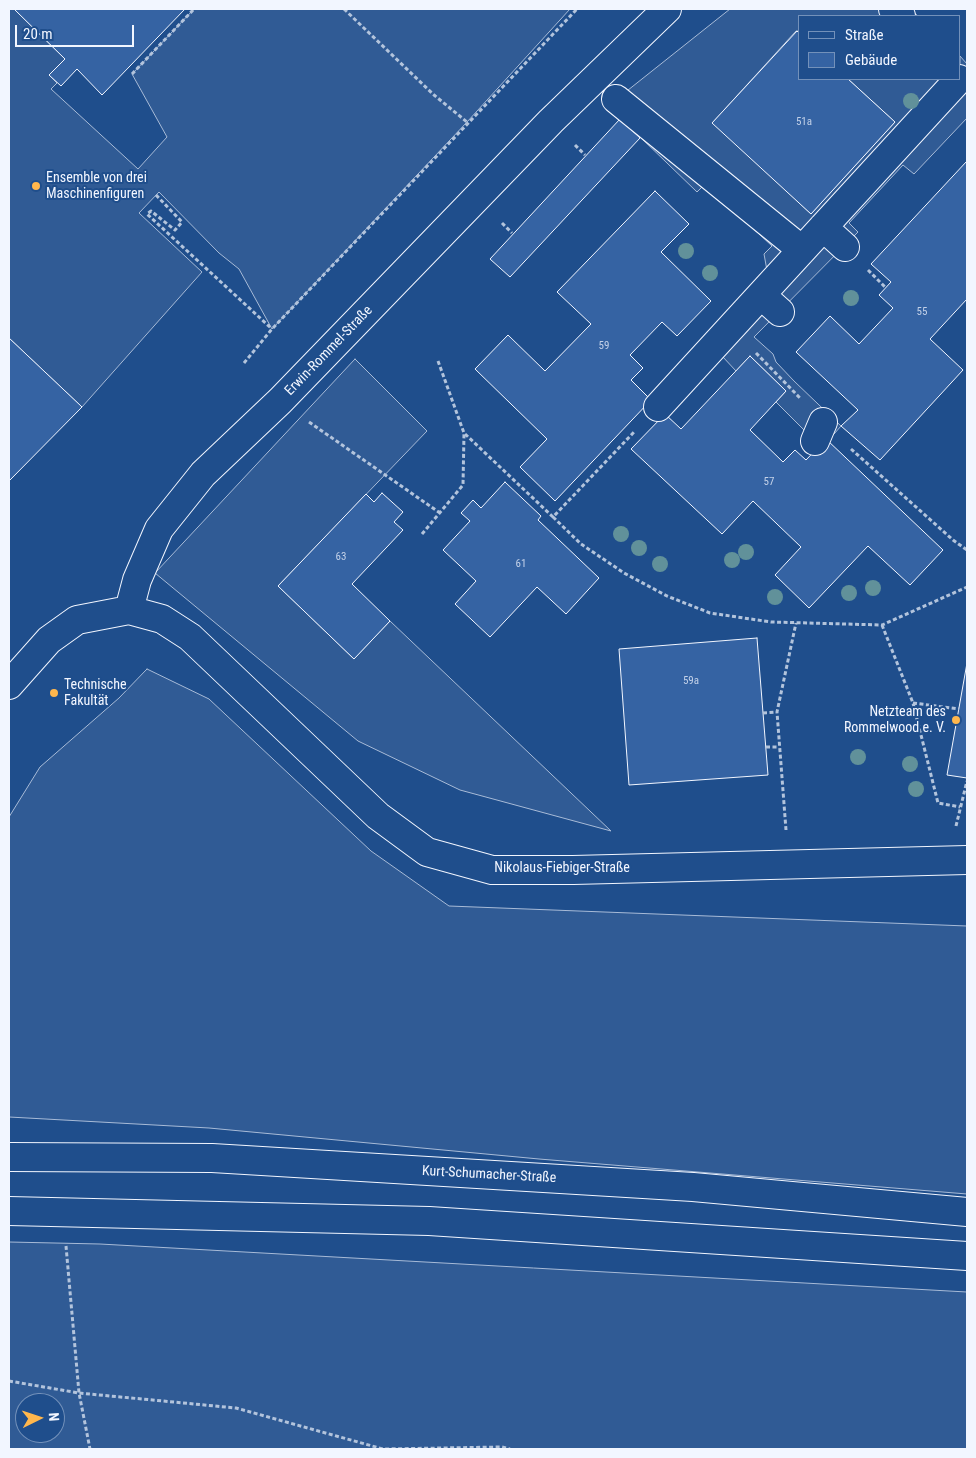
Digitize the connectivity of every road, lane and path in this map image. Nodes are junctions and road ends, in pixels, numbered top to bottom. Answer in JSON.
{"nodes":[{"id":1,"x":194,"y":9,"type":"edge"},
{"id":2,"x":344,"y":9,"type":"edge"},
{"id":3,"x":577,"y":9,"type":"edge"},
{"id":4,"x":667,"y":9,"type":"edge"},
{"id":5,"x":132,"y":74,"type":"dead end"},
{"id":6,"x":958,"y":80,"type":"edge"},
{"id":7,"x":616,"y":98,"type":"dead end"},
{"id":8,"x":467,"y":122,"type":"junction"},
{"id":9,"x":156,"y":195,"type":"dead end"},
{"id":10,"x":823,"y":227,"type":"junction"},
{"id":11,"x":845,"y":247,"type":"dead end"},
{"id":12,"x":802,"y":250,"type":"junction"},
{"id":13,"x":731,"y":327,"type":"junction"},
{"id":14,"x":272,"y":329,"type":"junction"},
{"id":15,"x":438,"y":362,"type":"dead end"},
{"id":16,"x":244,"y":363,"type":"dead end"},
{"id":17,"x":660,"y":400,"type":"joint"},
{"id":18,"x":280,"y":401,"type":"junction"},
{"id":19,"x":464,"y":433,"type":"junction"},
{"id":20,"x":440,"y":513,"type":"junction"},
{"id":21,"x":553,"y":517,"type":"junction"},
{"id":22,"x":422,"y":534,"type":"dead end"},
{"id":23,"x":967,"y":550,"type":"edge"},
{"id":24,"x":967,"y":587,"type":"edge"},
{"id":25,"x":129,"y":610,"type":"junction"},
{"id":26,"x":796,"y":623,"type":"junction"},
{"id":27,"x":882,"y":625,"type":"junction"},
{"id":28,"x":9,"y":685,"type":"edge"},
{"id":29,"x":913,"y":703,"type":"junction"},
{"id":30,"x":959,"y":709,"type":"dead end"},
{"id":31,"x":777,"y":712,"type":"junction"},
{"id":32,"x":763,"y":713,"type":"dead end"},
{"id":33,"x":779,"y":747,"type":"junction"},
{"id":34,"x":766,"y":748,"type":"dead end"},
{"id":35,"x":967,"y":781,"type":"edge"},
{"id":36,"x":960,"y":808,"type":"junction"},
{"id":37,"x":958,"y":860,"type":"edge"},
{"id":38,"x":788,"y":863,"type":"junction"},
{"id":39,"x":9,"y":1157,"type":"edge"},
{"id":40,"x":9,"y":1211,"type":"edge"},
{"id":41,"x":63,"y":1212,"type":"junction"},
{"id":42,"x":967,"y":1212,"type":"edge"},
{"id":43,"x":967,"y":1256,"type":"edge"},
{"id":44,"x":9,"y":1381,"type":"edge"},
{"id":45,"x":79,"y":1393,"type":"junction"},
{"id":46,"x":90,"y":1449,"type":"edge"},
{"id":47,"x":510,"y":1449,"type":"edge"}],
"edges":[{"from":1,"to":5,"type":"path"},
{"from":2,"to":8,"type":"path"},
{"from":3,"to":8,"type":"path"},
{"from":4,"to":18,"type":"street","name":"Erwin-Rommel-Straße"},
{"from":6,"to":10,"type":"street"},
{"from":7,"to":12,"type":"street"},
{"from":8,"to":14,"type":"path"},
{"from":9,"to":14,"type":"path"},
{"from":10,"to":11,"type":"street"},
{"from":10,"to":12,"type":"street"},
{"from":12,"to":13,"type":"street"},
{"from":13,"to":17,"type":"street"},
{"from":13,"to":23,"type":"path"},
{"from":14,"to":16,"type":"path"},
{"from":15,"to":19,"type":"path"},
{"from":17,"to":21,"type":"path"},
{"from":18,"to":20,"type":"path"},
{"from":18,"to":25,"type":"street","name":"Erwin-Rommel-Straße"},
{"from":19,"to":20,"type":"path"},
{"from":19,"to":21,"type":"path"},
{"from":20,"to":22,"type":"path"},
{"from":21,"to":26,"type":"path"},
{"from":24,"to":27,"type":"path"},
{"from":25,"to":28,"type":"street"},
{"from":25,"to":38,"type":"street","name":"Nikolaus-Fiebiger-Straße"},
{"from":26,"to":27,"type":"path"},
{"from":26,"to":31,"type":"path"},
{"from":27,"to":29,"type":"path"},
{"from":29,"to":30,"type":"path"},
{"from":29,"to":36,"type":"path"},
{"from":31,"to":32,"type":"path"},
{"from":31,"to":33,"type":"path"},
{"from":33,"to":34,"type":"path"},
{"from":33,"to":38,"type":"path"},
{"from":35,"to":36,"type":"path"},
{"from":36,"to":37,"type":"path"},
{"from":37,"to":38,"type":"street","name":"Nikolaus-Fiebiger-Straße"},
{"from":39,"to":42,"type":"street","name":"Kurt-Schumacher-Straße"},
{"from":40,"to":41,"type":"street"},
{"from":41,"to":43,"type":"street"},
{"from":41,"to":45,"type":"path"},
{"from":44,"to":45,"type":"path"},
{"from":45,"to":46,"type":"path"},
{"from":45,"to":47,"type":"path"}]}
